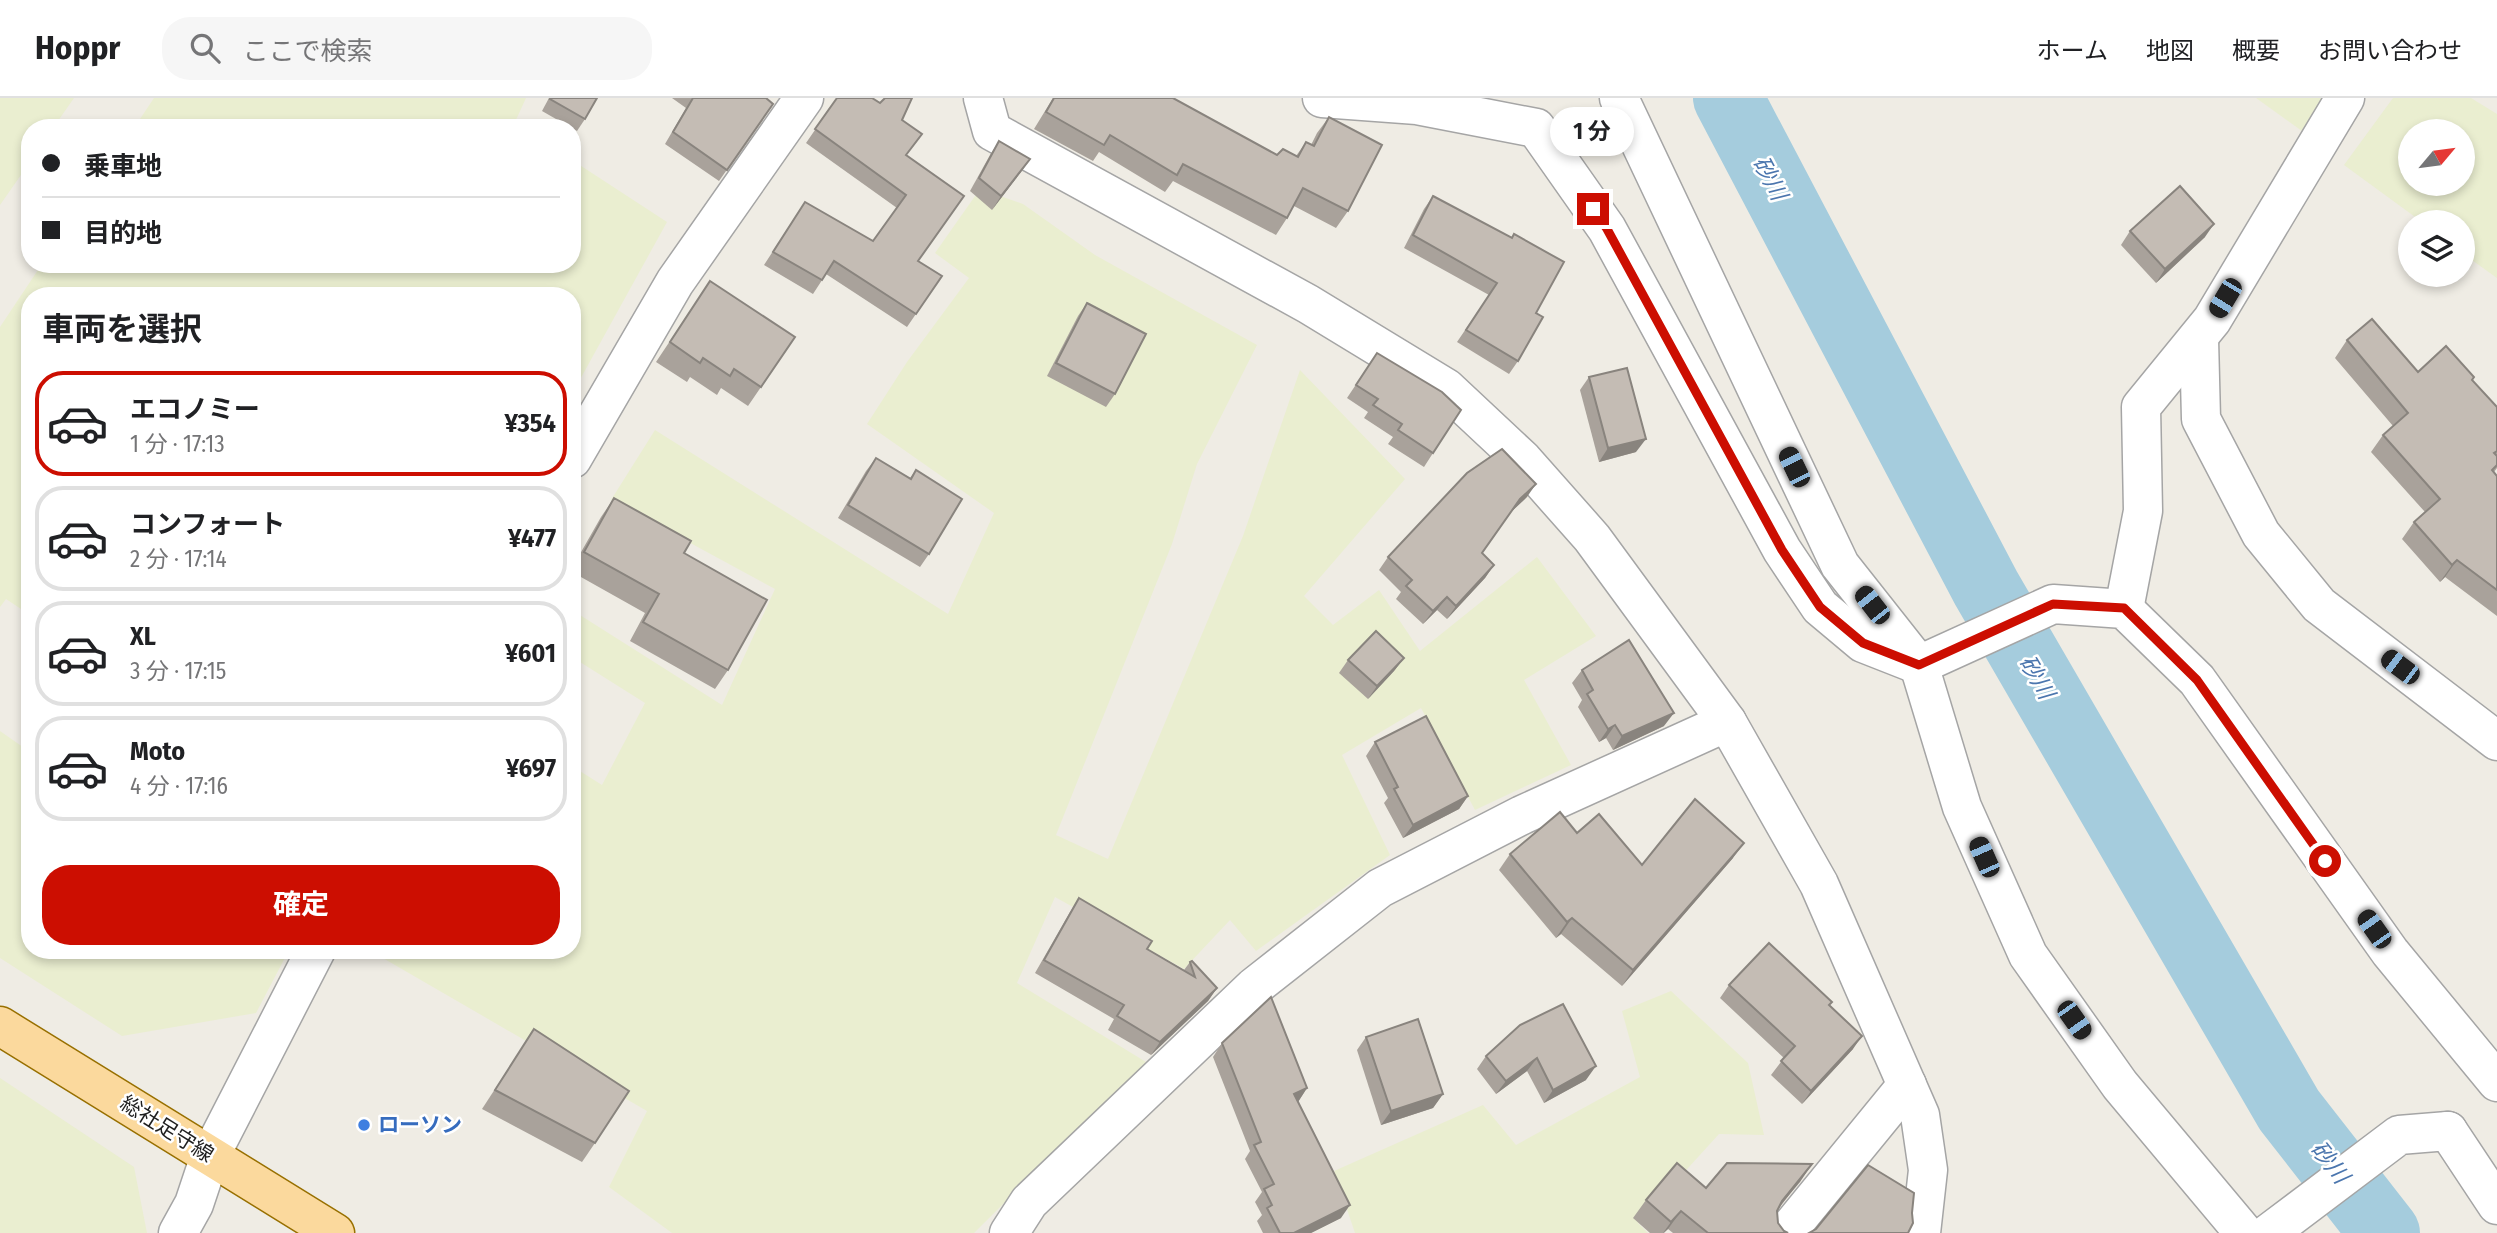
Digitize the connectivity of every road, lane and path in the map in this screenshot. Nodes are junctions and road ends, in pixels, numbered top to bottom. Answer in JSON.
{"nodes":[{"id":1,"x":804,"y":98,"type":"edge"},
{"id":2,"x":983,"y":98,"type":"edge"},
{"id":3,"x":1322,"y":98,"type":"edge"},
{"id":4,"x":1619,"y":98,"type":"edge"},
{"id":5,"x":2345,"y":98,"type":"edge"},
{"id":6,"x":2199,"y":338,"type":"junction"},
{"id":7,"x":581,"y":444,"type":"edge"},
{"id":8,"x":2124,"y":608,"type":"junction"},
{"id":9,"x":1933,"y":659,"type":"junction"},
{"id":10,"x":1727,"y":722,"type":"junction"},
{"id":11,"x":2497,"y":741,"type":"edge"},
{"id":12,"x":312,"y":959,"type":"edge"},
{"id":13,"x":0,"y":1026,"type":"edge"},
{"id":14,"x":2497,"y":1082,"type":"edge"},
{"id":15,"x":1907,"y":1085,"type":"junction"},
{"id":16,"x":2448,"y":1131,"type":"junction"},
{"id":17,"x":210,"y":1156,"type":"junction"},
{"id":18,"x":2497,"y":1188,"type":"edge"},
{"id":19,"x":2497,"y":1205,"type":"edge"},
{"id":20,"x":178,"y":1233,"type":"edge"},
{"id":21,"x":334,"y":1233,"type":"edge"},
{"id":22,"x":1009,"y":1233,"type":"edge"},
{"id":23,"x":1786,"y":1233,"type":"edge"},
{"id":24,"x":1921,"y":1233,"type":"edge"},
{"id":25,"x":2244,"y":1233,"type":"edge"},
{"id":26,"x":2269,"y":1233,"type":"edge"}],
"edges":[{"from":1,"to":7,"type":"street"},
{"from":2,"to":10,"type":"street"},
{"from":3,"to":9,"type":"street"},
{"from":4,"to":9,"type":"street"},
{"from":5,"to":6,"type":"street"},
{"from":6,"to":8,"type":"street"},
{"from":6,"to":11,"type":"street"},
{"from":8,"to":9,"type":"street"},
{"from":8,"to":14,"type":"street"},
{"from":9,"to":25,"type":"street"},
{"from":10,"to":15,"type":"street"},
{"from":10,"to":22,"type":"street"},
{"from":12,"to":17,"type":"street"},
{"from":13,"to":17,"type":"main road","name":"総社足守線"},
{"from":15,"to":23,"type":"street"},
{"from":15,"to":24,"type":"street"},
{"from":16,"to":18,"type":"street"},
{"from":16,"to":19,"type":"street"},
{"from":16,"to":26,"type":"street"},
{"from":17,"to":20,"type":"street"},
{"from":17,"to":21,"type":"main road","name":"総社足守線"}]}
